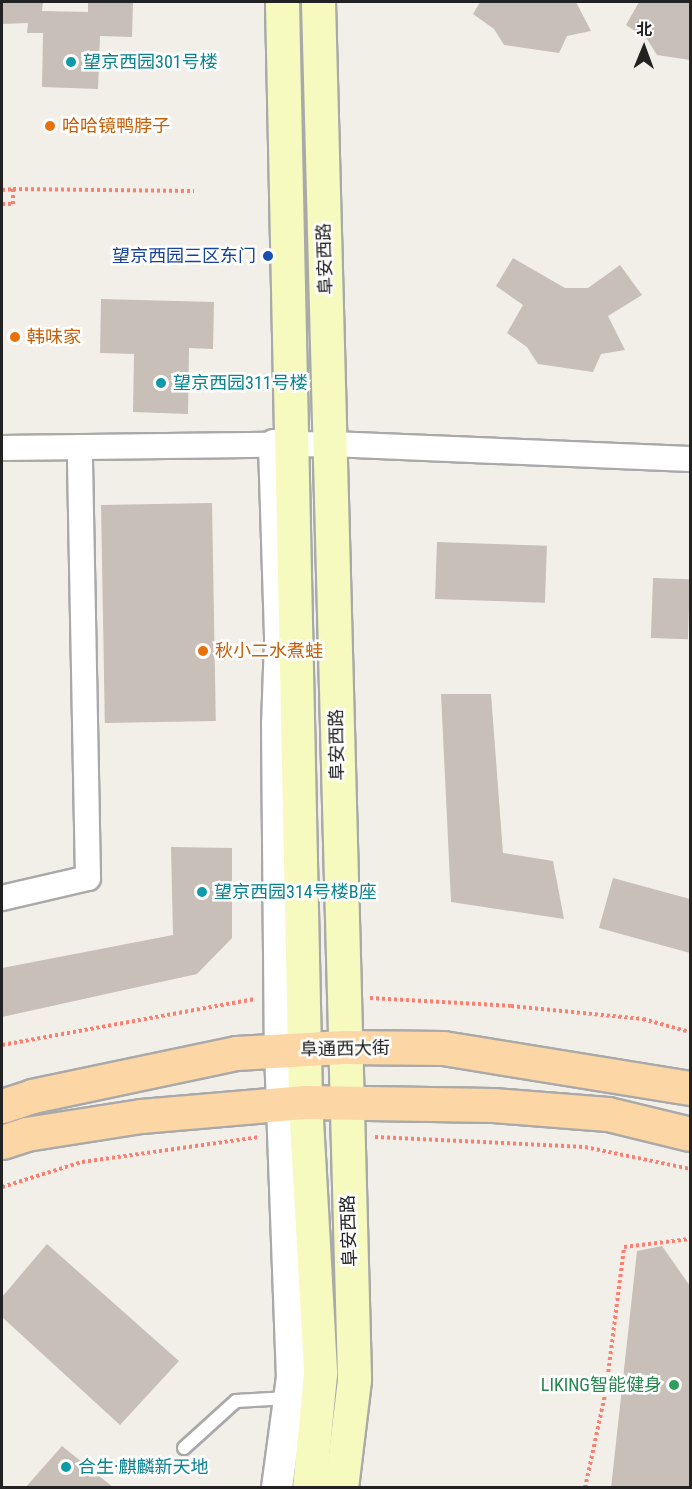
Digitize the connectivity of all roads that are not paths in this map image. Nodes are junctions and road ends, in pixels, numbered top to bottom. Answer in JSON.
{"nodes":[{"id":1,"x":282,"y":2,"type":"edge"},
{"id":2,"x":318,"y":2,"type":"edge"},
{"id":3,"x":331,"y":444,"type":"junction"},
{"id":4,"x":283,"y":445,"type":"junction"},
{"id":5,"x":80,"y":447,"type":"junction"},
{"id":6,"x":2,"y":448,"type":"edge"},
{"id":7,"x":690,"y":459,"type":"edge"},
{"id":8,"x":2,"y":898,"type":"edge"},
{"id":9,"x":343,"y":1047,"type":"junction"},
{"id":10,"x":292,"y":1050,"type":"junction"},
{"id":11,"x":690,"y":1088,"type":"edge"},
{"id":12,"x":294,"y":1102,"type":"junction"},
{"id":13,"x":345,"y":1102,"type":"junction"},
{"id":14,"x":2,"y":1106,"type":"edge"},
{"id":15,"x":690,"y":1134,"type":"edge"},
{"id":16,"x":2,"y":1142,"type":"edge"},
{"id":17,"x":290,"y":1398,"type":"junction"},
{"id":18,"x":184,"y":1448,"type":"dead end"},
{"id":19,"x":277,"y":1488,"type":"edge"},
{"id":20,"x":309,"y":1488,"type":"edge"},
{"id":21,"x":341,"y":1488,"type":"edge"}],
"edges":[{"from":1,"to":4,"type":"main road","name":"阜安西路"},
{"from":2,"to":3,"type":"main road","name":"阜安西路"},
{"from":3,"to":4,"type":"street"},
{"from":3,"to":7,"type":"street"},
{"from":3,"to":9,"type":"main road","name":"阜安西路"},
{"from":4,"to":5,"type":"street"},
{"from":4,"to":10,"type":"main road","name":"阜安西路"},
{"from":5,"to":6,"type":"street"},
{"from":5,"to":8,"type":"street"},
{"from":9,"to":10,"type":"main road","name":"阜通西大街"},
{"from":9,"to":11,"type":"main road","name":"阜通西大街"},
{"from":9,"to":13,"type":"main road","name":"阜安西路"},
{"from":10,"to":12,"type":"main road","name":"阜安西路"},
{"from":10,"to":14,"type":"main road","name":"阜通西大街"},
{"from":12,"to":13,"type":"main road"},
{"from":12,"to":16,"type":"main road"},
{"from":12,"to":17,"type":"street"},
{"from":12,"to":20,"type":"main road","name":"阜安西路"},
{"from":13,"to":15,"type":"main road"},
{"from":13,"to":21,"type":"main road","name":"阜安西路"},
{"from":17,"to":18,"type":"lane"},
{"from":17,"to":19,"type":"street"}]}
